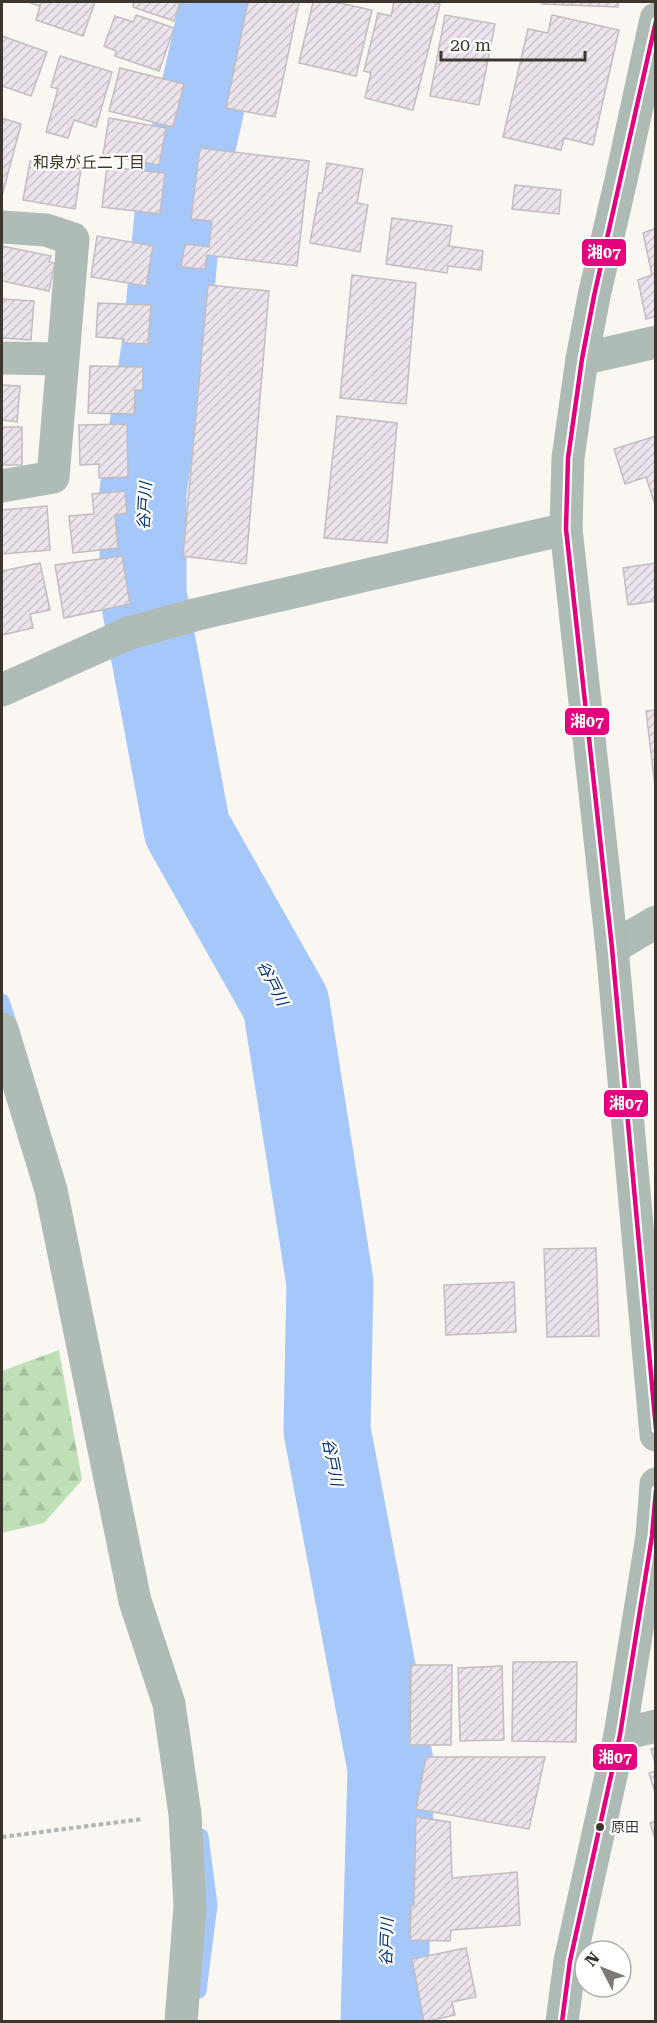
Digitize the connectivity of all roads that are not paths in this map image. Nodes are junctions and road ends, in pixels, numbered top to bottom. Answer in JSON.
{"nodes":[{"id":1,"x":656,"y":19,"type":"edge"},
{"id":2,"x":2,"y":227,"type":"edge"},
{"id":3,"x":656,"y":342,"type":"edge"},
{"id":4,"x":2,"y":358,"type":"edge"},
{"id":5,"x":62,"y":359,"type":"junction"},
{"id":6,"x":582,"y":359,"type":"junction"},
{"id":7,"x":2,"y":486,"type":"edge"},
{"id":8,"x":566,"y":529,"type":"junction"},
{"id":9,"x":2,"y":690,"type":"edge"},
{"id":10,"x":656,"y":922,"type":"edge"},
{"id":11,"x":612,"y":948,"type":"junction"},
{"id":12,"x":2,"y":1029,"type":"edge"},
{"id":13,"x":656,"y":1435,"type":"edge"},
{"id":14,"x":656,"y":1484,"type":"edge"},
{"id":15,"x":656,"y":1726,"type":"edge"},
{"id":16,"x":620,"y":1735,"type":"junction"},
{"id":17,"x":181,"y":2022,"type":"edge"},
{"id":18,"x":562,"y":2022,"type":"edge"}],
"edges":[{"from":1,"to":6,"type":"street"},
{"from":2,"to":5,"type":"street"},
{"from":3,"to":6,"type":"street"},
{"from":4,"to":5,"type":"street"},
{"from":5,"to":7,"type":"street"},
{"from":6,"to":8,"type":"street"},
{"from":8,"to":9,"type":"street"},
{"from":8,"to":11,"type":"street"},
{"from":10,"to":11,"type":"street"},
{"from":11,"to":13,"type":"street"},
{"from":12,"to":17,"type":"street"},
{"from":14,"to":16,"type":"street"},
{"from":15,"to":16,"type":"street"},
{"from":16,"to":18,"type":"street"}]}
